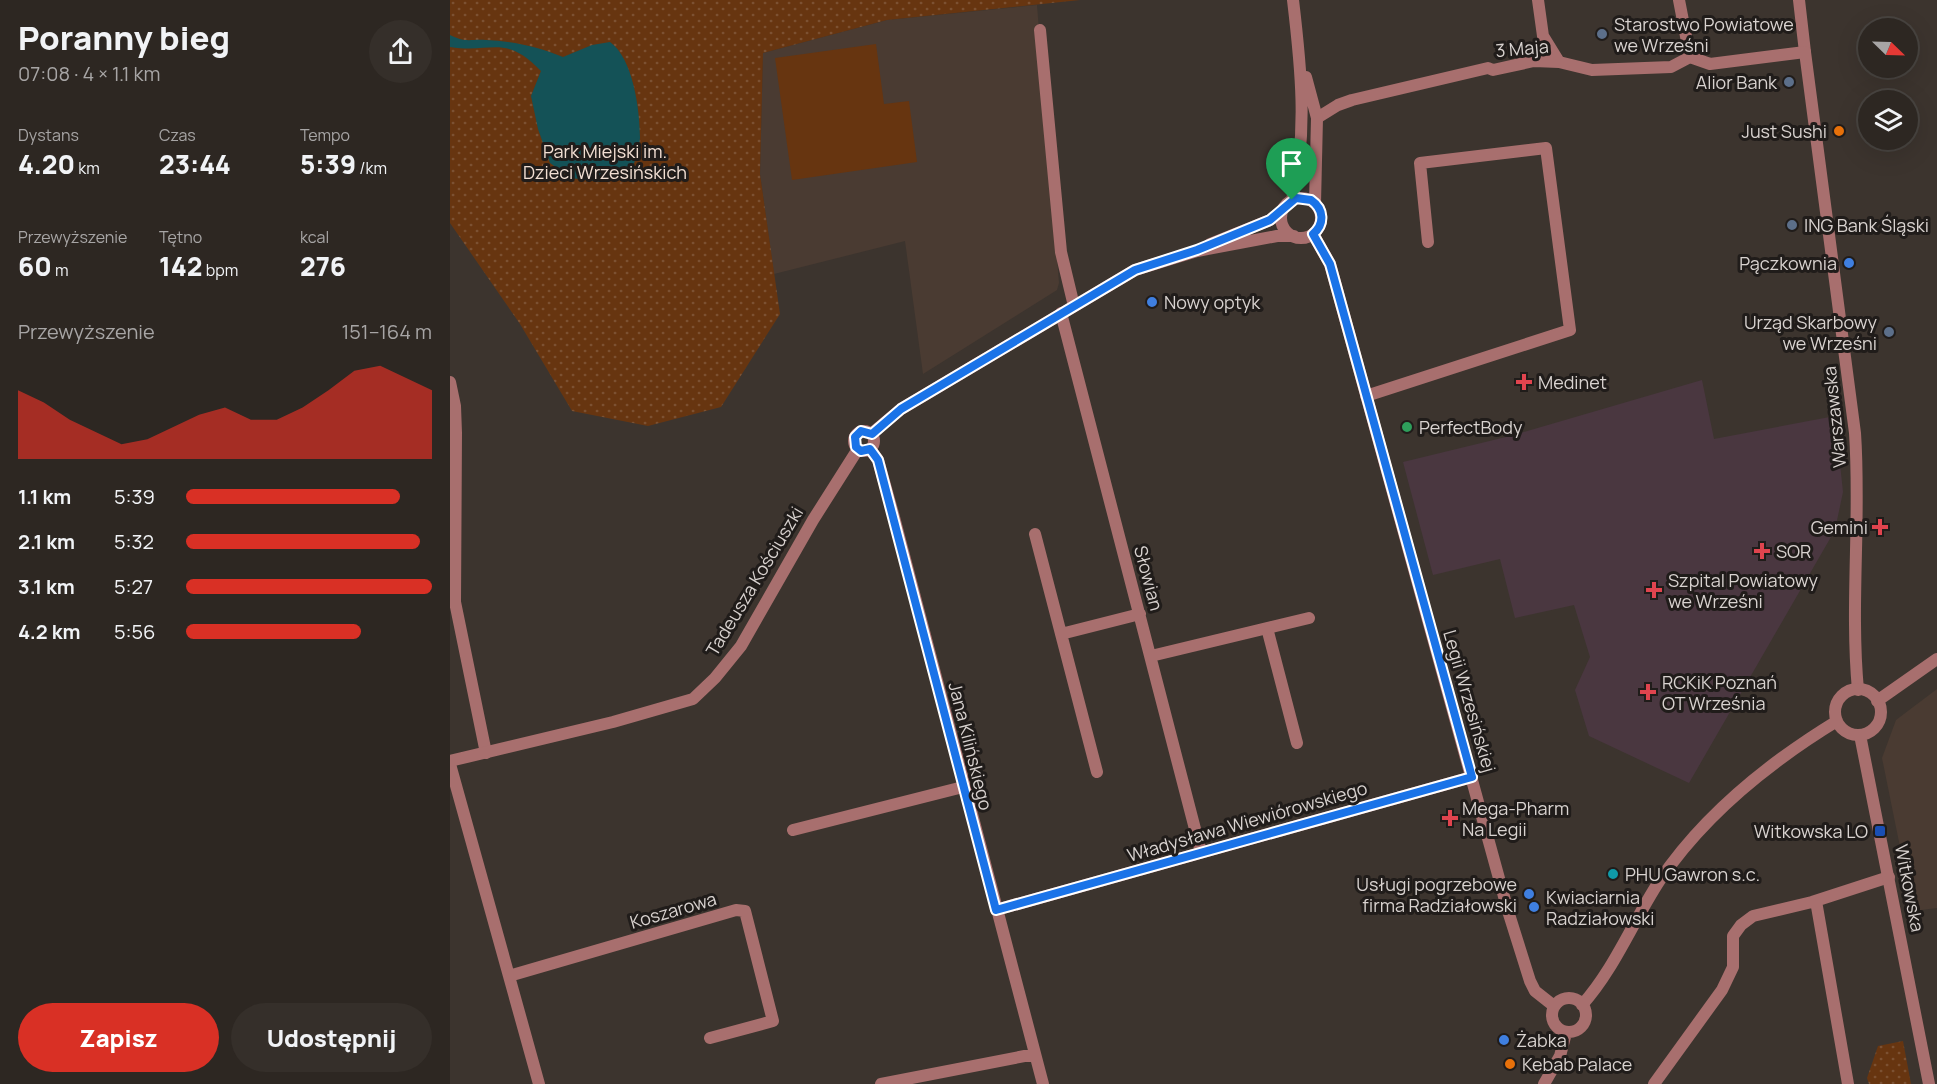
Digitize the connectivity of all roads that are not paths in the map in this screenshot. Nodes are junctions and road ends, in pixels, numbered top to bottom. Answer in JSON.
{"nodes":[{"id":1,"x":1293,"y":0,"type":"edge"},
{"id":2,"x":1538,"y":0,"type":"edge"},
{"id":3,"x":1679,"y":0,"type":"edge"},
{"id":4,"x":1799,"y":0,"type":"edge"},
{"id":5,"x":1040,"y":30,"type":"dead end"},
{"id":6,"x":1805,"y":52,"type":"junction"},
{"id":7,"x":1690,"y":57,"type":"junction"},
{"id":8,"x":1300,"y":61,"type":"junction"},
{"id":9,"x":1559,"y":63,"type":"junction"},
{"id":10,"x":1317,"y":118,"type":"junction"},
{"id":11,"x":1292,"y":200,"type":"junction"},
{"id":12,"x":1316,"y":203,"type":"junction"},
{"id":13,"x":1282,"y":211,"type":"junction"},
{"id":14,"x":1313,"y":234,"type":"junction"},
{"id":15,"x":1294,"y":236,"type":"junction"},
{"id":16,"x":1428,"y":242,"type":"dead end"},
{"id":17,"x":1197,"y":250,"type":"junction"},
{"id":18,"x":1074,"y":306,"type":"junction"},
{"id":19,"x":1061,"y":314,"type":"junction"},
{"id":20,"x":450,"y":382,"type":"edge"},
{"id":21,"x":1366,"y":396,"type":"junction"},
{"id":22,"x":872,"y":434,"type":"junction"},
{"id":23,"x":864,"y":449,"type":"junction"},
{"id":24,"x":1035,"y":534,"type":"dead end"},
{"id":25,"x":1140,"y":614,"type":"junction"},
{"id":26,"x":1309,"y":618,"type":"dead end"},
{"id":27,"x":1267,"y":628,"type":"junction"},
{"id":28,"x":1061,"y":634,"type":"junction"},
{"id":29,"x":1151,"y":656,"type":"junction"},
{"id":30,"x":1937,"y":659,"type":"edge"},
{"id":31,"x":1858,"y":690,"type":"junction"},
{"id":32,"x":1877,"y":700,"type":"junction"},
{"id":33,"x":1837,"y":722,"type":"junction"},
{"id":34,"x":1860,"y":735,"type":"junction"},
{"id":35,"x":1298,"y":743,"type":"dead end"},
{"id":36,"x":486,"y":753,"type":"junction"},
{"id":37,"x":450,"y":762,"type":"edge"},
{"id":38,"x":1097,"y":772,"type":"dead end"},
{"id":39,"x":1472,"y":777,"type":"junction"},
{"id":40,"x":963,"y":787,"type":"junction"},
{"id":41,"x":794,"y":830,"type":"dead end"},
{"id":42,"x":1201,"y":852,"type":"junction"},
{"id":43,"x":1889,"y":877,"type":"junction"},
{"id":44,"x":1816,"y":901,"type":"junction"},
{"id":45,"x":996,"y":910,"type":"junction"},
{"id":46,"x":509,"y":976,"type":"junction"},
{"id":47,"x":1582,"y":1005,"type":"junction"},
{"id":48,"x":1554,"y":1006,"type":"junction"},
{"id":49,"x":1566,"y":1032,"type":"junction"},
{"id":50,"x":711,"y":1038,"type":"dead end"},
{"id":51,"x":1035,"y":1054,"type":"junction"},
{"id":52,"x":539,"y":1084,"type":"edge"},
{"id":53,"x":881,"y":1084,"type":"edge"},
{"id":54,"x":1043,"y":1084,"type":"edge"},
{"id":55,"x":1544,"y":1084,"type":"edge"},
{"id":56,"x":1654,"y":1084,"type":"edge"},
{"id":57,"x":1848,"y":1084,"type":"edge"},
{"id":58,"x":1929,"y":1084,"type":"edge"}],
"edges":[{"from":1,"to":8,"type":"street"},
{"from":2,"to":9,"type":"street"},
{"from":3,"to":7,"type":"street"},
{"from":4,"to":6,"type":"street","name":"Warszawska"},
{"from":5,"to":18,"type":"street"},
{"from":6,"to":7,"type":"street"},
{"from":6,"to":31,"type":"street","name":"Warszawska"},
{"from":7,"to":9,"type":"street","name":"3 Maja"},
{"from":8,"to":10,"type":"street"},
{"from":8,"to":11,"type":"street"},
{"from":9,"to":10,"type":"street","name":"3 Maja"},
{"from":10,"to":12,"type":"street"},
{"from":11,"to":12,"type":"street"},
{"from":11,"to":13,"type":"street"},
{"from":12,"to":14,"type":"street"},
{"from":13,"to":15,"type":"street"},
{"from":13,"to":17,"type":"street"},
{"from":14,"to":15,"type":"street"},
{"from":14,"to":21,"type":"street","name":"Legii Wrzesińskiej"},
{"from":15,"to":17,"type":"street"},
{"from":16,"to":21,"type":"street"},
{"from":17,"to":18,"type":"street"},
{"from":18,"to":19,"type":"street"},
{"from":19,"to":22,"type":"street"},
{"from":19,"to":25,"type":"street","name":"Słowian"},
{"from":20,"to":36,"type":"street"},
{"from":21,"to":39,"type":"street","name":"Legii Wrzesińskiej"},
{"from":22,"to":23,"type":"street"},
{"from":22,"to":23,"type":"street"},
{"from":23,"to":36,"type":"street","name":"Tadeusza Kościuszki"},
{"from":23,"to":40,"type":"street","name":"Jana Kilińskiego"},
{"from":24,"to":28,"type":"street"},
{"from":25,"to":28,"type":"street"},
{"from":25,"to":29,"type":"street","name":"Słowian"},
{"from":26,"to":27,"type":"street"},
{"from":27,"to":29,"type":"street"},
{"from":27,"to":35,"type":"street"},
{"from":28,"to":38,"type":"street"},
{"from":29,"to":42,"type":"street","name":"Słowian"},
{"from":30,"to":32,"type":"street"},
{"from":31,"to":32,"type":"street"},
{"from":31,"to":33,"type":"street"},
{"from":32,"to":34,"type":"street"},
{"from":33,"to":34,"type":"street"},
{"from":33,"to":47,"type":"street"},
{"from":34,"to":43,"type":"street","name":"Witkowska"},
{"from":36,"to":37,"type":"street","name":"Tadeusza Kościuszki"},
{"from":37,"to":46,"type":"street"},
{"from":39,"to":42,"type":"street","name":"Władysława Wiewiórowskiego"},
{"from":39,"to":48,"type":"street","name":"Legii Wrzesińskiej"},
{"from":40,"to":41,"type":"street"},
{"from":40,"to":45,"type":"street","name":"Jana Kilińskiego"},
{"from":42,"to":45,"type":"street","name":"Władysława Wiewiórowskiego"},
{"from":43,"to":44,"type":"street"},
{"from":43,"to":58,"type":"street","name":"Witkowska"},
{"from":44,"to":56,"type":"street"},
{"from":44,"to":57,"type":"street"},
{"from":45,"to":51,"type":"street","name":"Jana Kilińskiego"},
{"from":46,"to":50,"type":"street","name":"Koszarowa"},
{"from":46,"to":52,"type":"street"},
{"from":47,"to":48,"type":"street"},
{"from":47,"to":49,"type":"street"},
{"from":48,"to":49,"type":"street"},
{"from":49,"to":55,"type":"street"},
{"from":51,"to":53,"type":"street"},
{"from":51,"to":54,"type":"street","name":"Jana Kilińskiego"}]}
